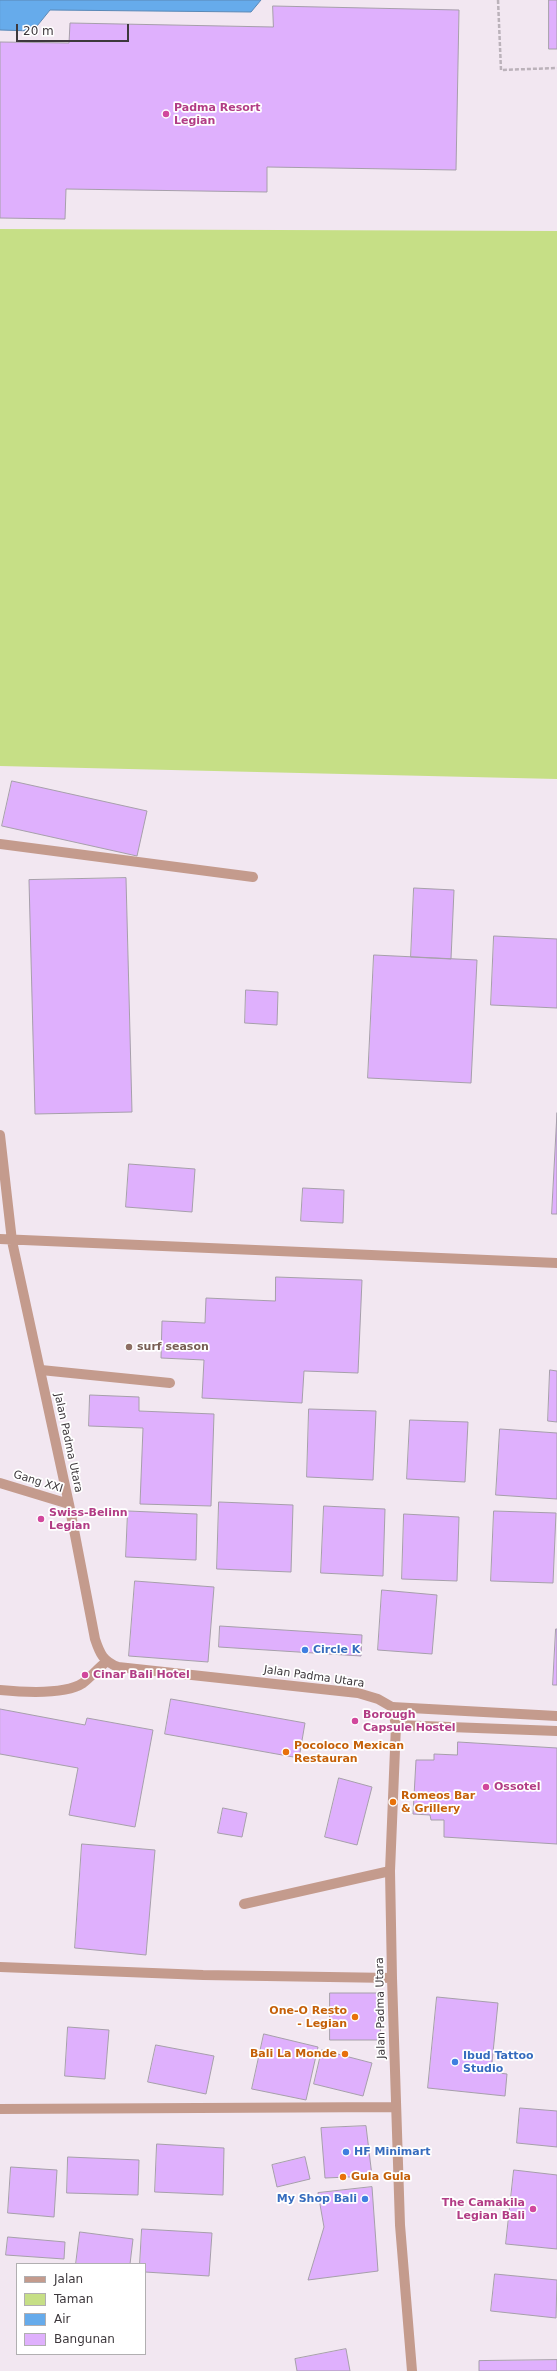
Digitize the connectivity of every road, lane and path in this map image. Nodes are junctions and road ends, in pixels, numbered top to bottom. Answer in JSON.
{"nodes":[{"id":1,"x":498,"y":0,"type":"edge"},
{"id":2,"x":557,"y":68,"type":"edge"},
{"id":3,"x":0,"y":844,"type":"edge"},
{"id":4,"x":253,"y":877,"type":"dead end"},
{"id":5,"x":0,"y":1135,"type":"edge"},
{"id":6,"x":0,"y":1239,"type":"edge"},
{"id":7,"x":12,"y":1241,"type":"junction"},
{"id":8,"x":557,"y":1263,"type":"edge"},
{"id":9,"x":41,"y":1370,"type":"junction"},
{"id":10,"x":170,"y":1383,"type":"dead end"},
{"id":11,"x":0,"y":1483,"type":"edge"},
{"id":12,"x":69,"y":1504,"type":"junction"},
{"id":13,"x":106,"y":1662,"type":"junction"},
{"id":14,"x":0,"y":1690,"type":"edge"},
{"id":15,"x":392,"y":1707,"type":"junction"},
{"id":16,"x":557,"y":1716,"type":"edge"},
{"id":17,"x":396,"y":1725,"type":"junction"},
{"id":18,"x":557,"y":1731,"type":"edge"},
{"id":19,"x":390,"y":1871,"type":"junction"},
{"id":20,"x":244,"y":1904,"type":"dead end"},
{"id":21,"x":0,"y":1967,"type":"edge"},
{"id":22,"x":392,"y":1978,"type":"junction"},
{"id":23,"x":396,"y":2107,"type":"junction"},
{"id":24,"x":0,"y":2109,"type":"edge"},
{"id":25,"x":412,"y":2371,"type":"edge"}],
"edges":[{"from":1,"to":2,"type":"path"},
{"from":3,"to":4,"type":"street"},
{"from":5,"to":7,"type":"street","name":"Jalan Padma Utara"},
{"from":6,"to":7,"type":"street"},
{"from":7,"to":8,"type":"street"},
{"from":7,"to":9,"type":"street","name":"Jalan Padma Utara"},
{"from":9,"to":10,"type":"street"},
{"from":9,"to":12,"type":"street","name":"Jalan Padma Utara"},
{"from":11,"to":12,"type":"street","name":"Gang XXI"},
{"from":12,"to":13,"type":"street","name":"Jalan Padma Utara"},
{"from":13,"to":14,"type":"street"},
{"from":13,"to":15,"type":"street","name":"Jalan Padma Utara"},
{"from":15,"to":16,"type":"street"},
{"from":15,"to":17,"type":"street","name":"Jalan Padma Utara"},
{"from":17,"to":18,"type":"street"},
{"from":17,"to":19,"type":"street","name":"Jalan Padma Utara"},
{"from":19,"to":20,"type":"street"},
{"from":19,"to":22,"type":"street","name":"Jalan Padma Utara"},
{"from":21,"to":22,"type":"street"},
{"from":22,"to":23,"type":"street","name":"Jalan Padma Utara"},
{"from":23,"to":24,"type":"street"},
{"from":23,"to":25,"type":"street","name":"Jalan Padma Utara"}]}
